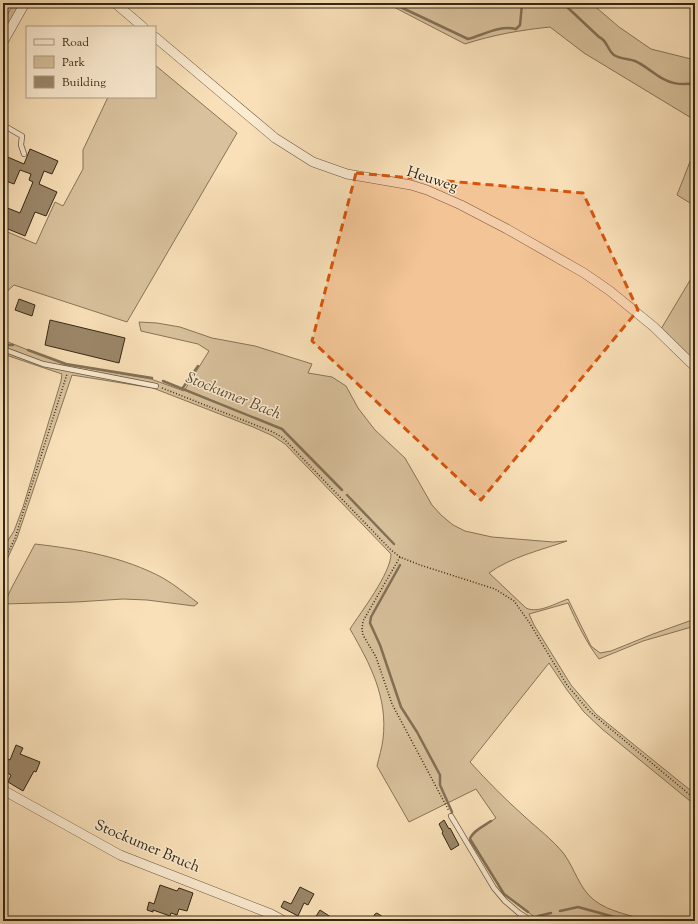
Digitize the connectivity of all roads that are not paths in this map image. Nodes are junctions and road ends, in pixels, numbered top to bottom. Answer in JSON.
{"nodes":[{"id":1,"x":25,"y":3,"type":"edge"},
{"id":2,"x":115,"y":3,"type":"edge"},
{"id":3,"x":142,"y":26,"type":"edge"},
{"id":4,"x":156,"y":38,"type":"edge"},
{"id":5,"x":3,"y":42,"type":"edge"},
{"id":6,"x":3,"y":125,"type":"edge"},
{"id":7,"x":24,"y":154,"type":"dead end"},
{"id":8,"x":3,"y":349,"type":"edge"},
{"id":9,"x":695,"y":367,"type":"edge"},
{"id":10,"x":156,"y":386,"type":"road end"},
{"id":11,"x":3,"y":790,"type":"edge"},
{"id":12,"x":451,"y":816,"type":"road end"},
{"id":13,"x":284,"y":921,"type":"edge"},
{"id":14,"x":532,"y":921,"type":"edge"}],
"edges":[{"from":1,"to":5,"type":"street"},
{"from":2,"to":3,"type":"street"},
{"from":4,"to":9,"type":"street","name":"Heuweg"},
{"from":6,"to":7,"type":"lane"},
{"from":8,"to":10,"type":"lane"},
{"from":11,"to":13,"type":"street","name":"Stockumer Bruch"},
{"from":12,"to":14,"type":"lane"}]}
